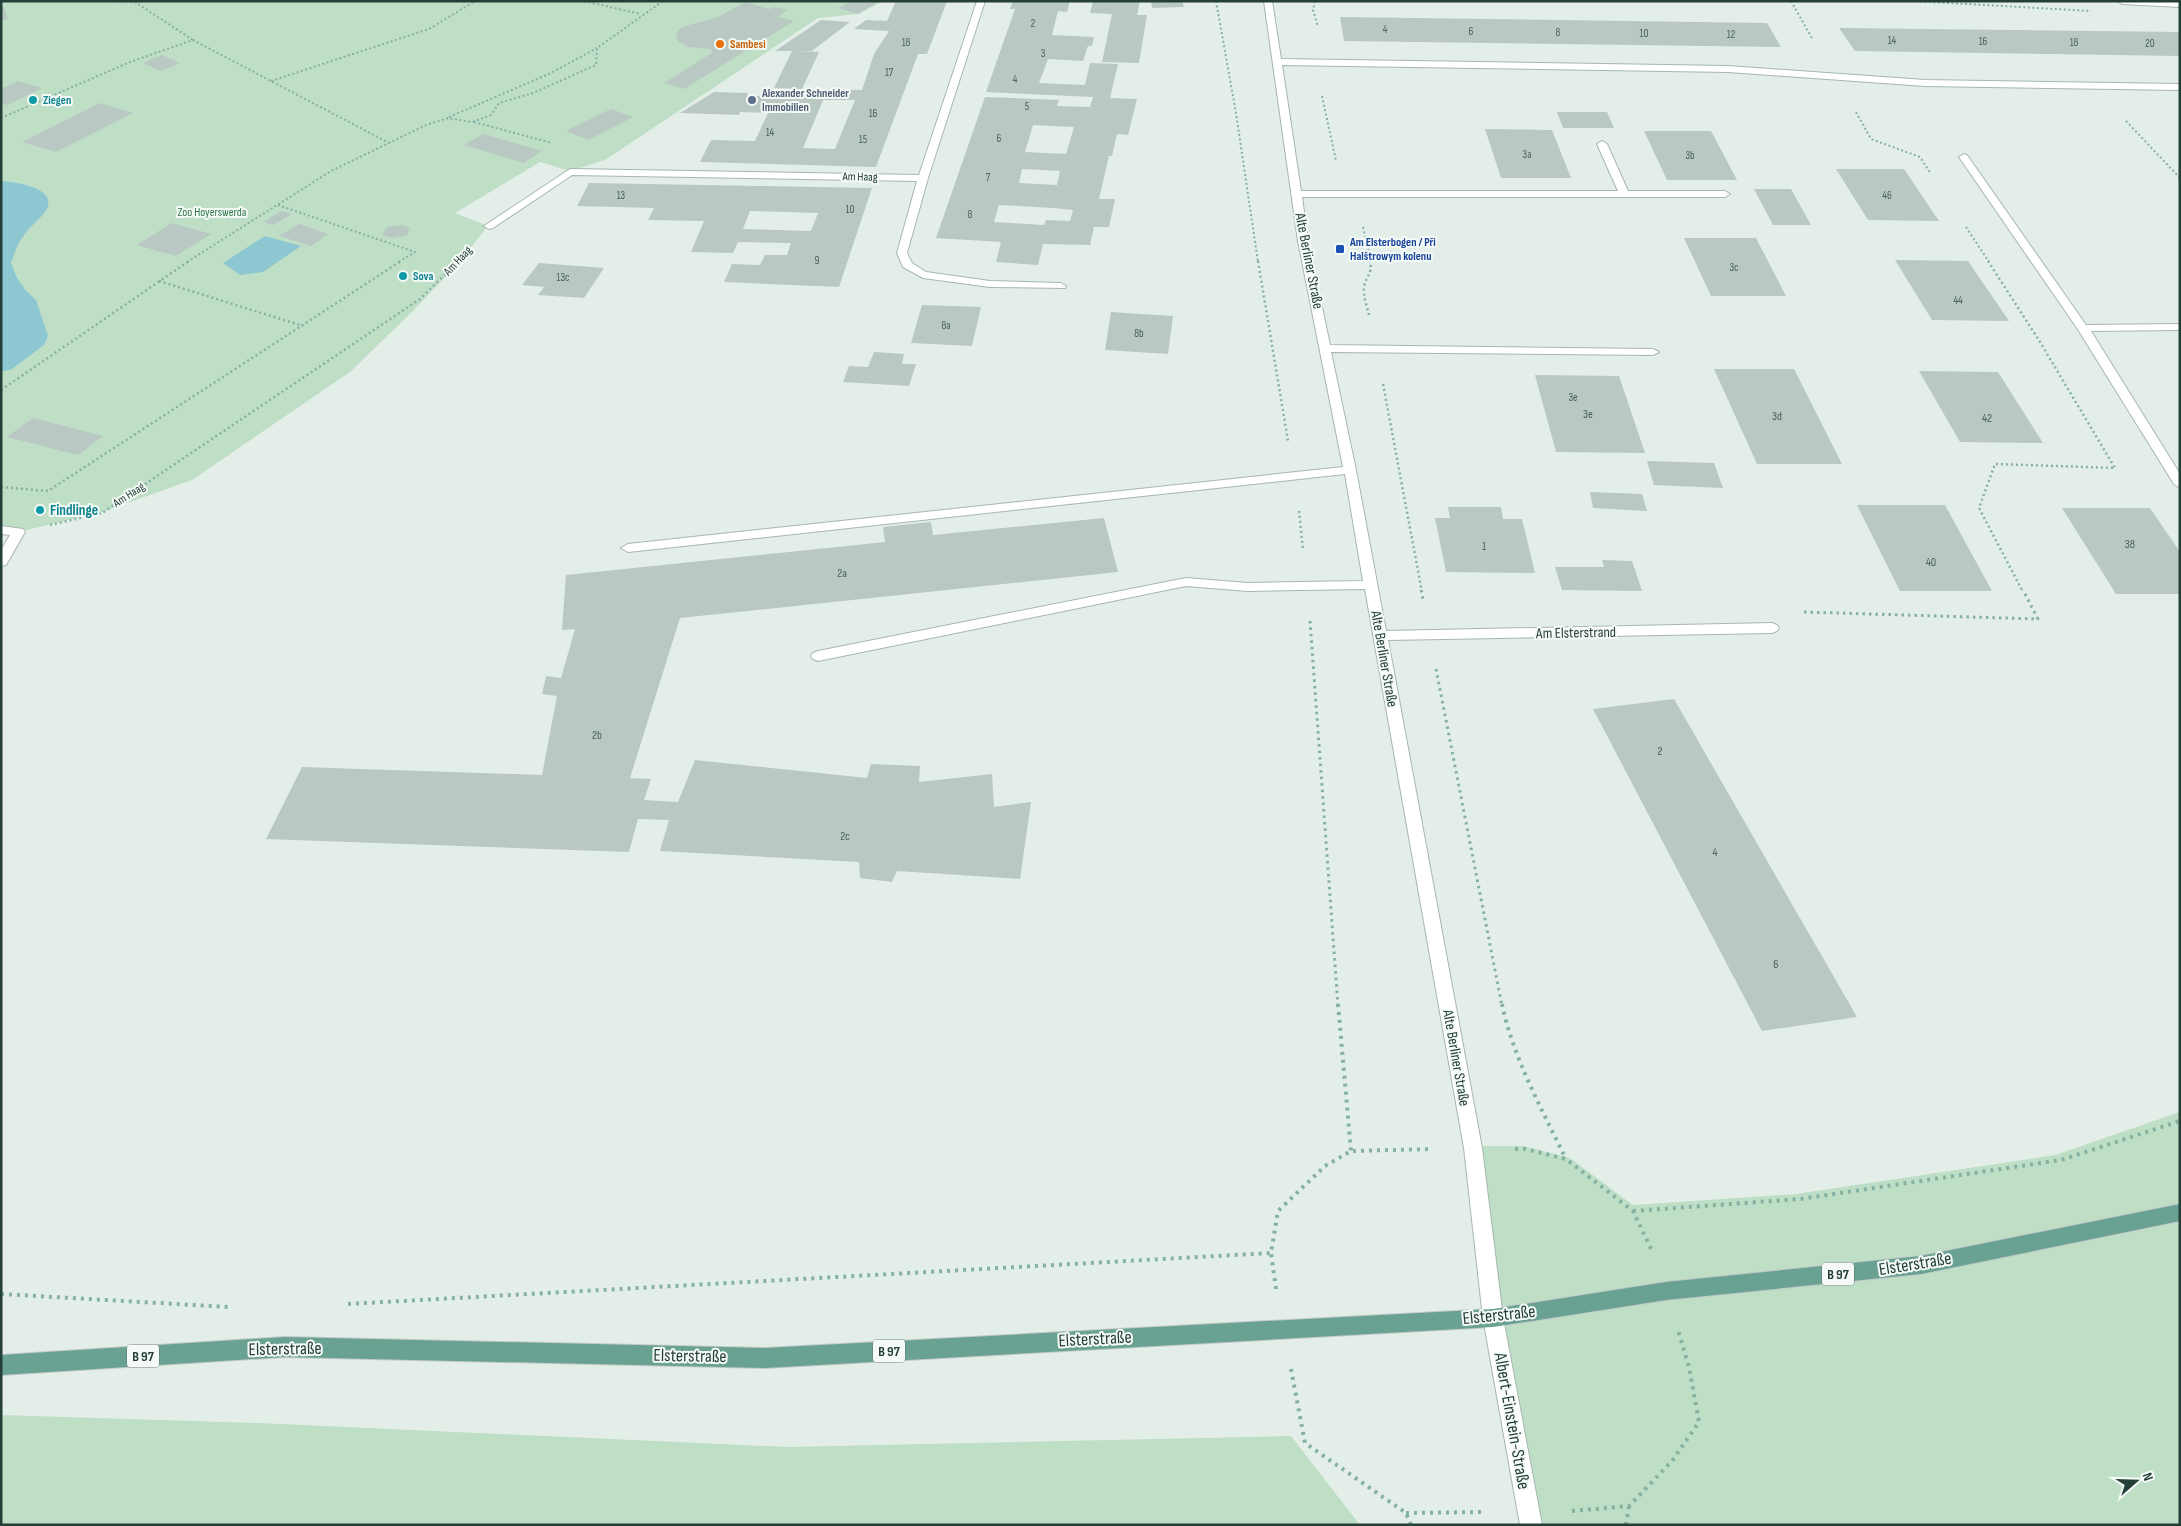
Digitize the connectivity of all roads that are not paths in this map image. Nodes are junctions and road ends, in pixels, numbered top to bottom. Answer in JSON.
{"nodes":[{"id":1,"x":981,"y":1,"type":"edge"},
{"id":2,"x":1268,"y":1,"type":"edge"},
{"id":3,"x":2122,"y":1,"type":"edge"},
{"id":4,"x":2180,"y":4,"type":"edge"},
{"id":5,"x":1278,"y":62,"type":"junction"},
{"id":6,"x":2180,"y":87,"type":"edge"},
{"id":7,"x":1602,"y":144,"type":"dead end"},
{"id":8,"x":1964,"y":157,"type":"dead end"},
{"id":9,"x":923,"y":178,"type":"junction"},
{"id":10,"x":1297,"y":194,"type":"junction"},
{"id":11,"x":1624,"y":194,"type":"junction"},
{"id":12,"x":1725,"y":194,"type":"dead end"},
{"id":13,"x":488,"y":226,"type":"road end"},
{"id":14,"x":1060,"y":286,"type":"dead end"},
{"id":15,"x":2180,"y":327,"type":"edge"},
{"id":16,"x":2082,"y":328,"type":"junction"},
{"id":17,"x":1326,"y":348,"type":"junction"},
{"id":18,"x":1653,"y":352,"type":"dead end"},
{"id":19,"x":1350,"y":470,"type":"junction"},
{"id":20,"x":2180,"y":484,"type":"edge"},
{"id":21,"x":1,"y":530,"type":"edge"},
{"id":22,"x":628,"y":548,"type":"dead end"},
{"id":23,"x":1,"y":562,"type":"edge"},
{"id":24,"x":1370,"y":585,"type":"junction"},
{"id":25,"x":1772,"y":628,"type":"road end"},
{"id":26,"x":1380,"y":636,"type":"junction"},
{"id":27,"x":818,"y":656,"type":"dead end"},
{"id":28,"x":2180,"y":1212,"type":"edge"},
{"id":29,"x":1493,"y":1318,"type":"junction"},
{"id":30,"x":1,"y":1365,"type":"edge"},
{"id":31,"x":1531,"y":1525,"type":"edge"}],
"edges":[{"from":1,"to":9,"type":"street"},
{"from":2,"to":5,"type":"street","name":"Alte Berliner Straße"},
{"from":3,"to":4,"type":"street"},
{"from":5,"to":6,"type":"street"},
{"from":5,"to":10,"type":"street","name":"Alte Berliner Straße"},
{"from":7,"to":11,"type":"street"},
{"from":8,"to":16,"type":"street"},
{"from":9,"to":13,"type":"street","name":"Am Haag"},
{"from":9,"to":14,"type":"street"},
{"from":10,"to":11,"type":"street"},
{"from":10,"to":17,"type":"street","name":"Alte Berliner Straße"},
{"from":11,"to":12,"type":"street"},
{"from":15,"to":16,"type":"street"},
{"from":16,"to":20,"type":"street"},
{"from":17,"to":18,"type":"street"},
{"from":17,"to":19,"type":"street","name":"Alte Berliner Straße"},
{"from":19,"to":22,"type":"street"},
{"from":19,"to":24,"type":"street","name":"Alte Berliner Straße"},
{"from":21,"to":23,"type":"street"},
{"from":24,"to":26,"type":"street","name":"Alte Berliner Straße"},
{"from":24,"to":27,"type":"street"},
{"from":25,"to":26,"type":"street","name":"Am Elsterstrand"},
{"from":26,"to":29,"type":"street","name":"Alte Berliner Straße"},
{"from":28,"to":29,"type":"main road","name":"Elsterstraße","number":"B 97"},
{"from":29,"to":30,"type":"main road","name":"Elsterstraße","number":"B 97"},
{"from":29,"to":31,"type":"street","name":"Albert-Einstein-Straße"}]}
